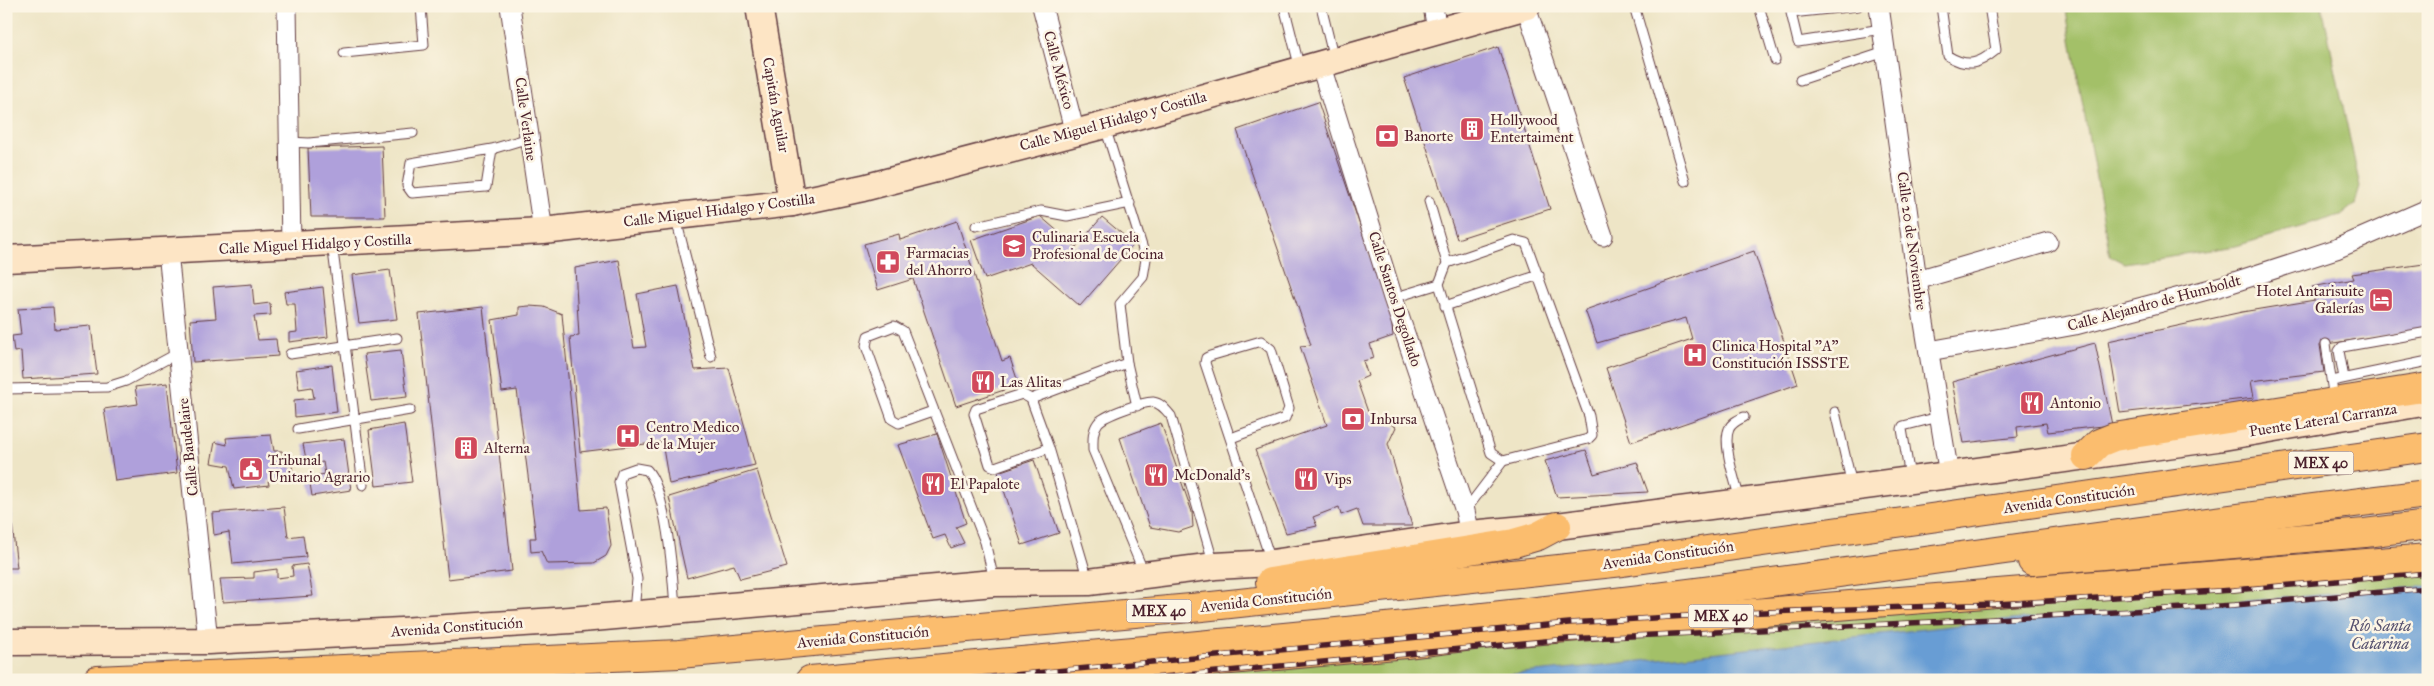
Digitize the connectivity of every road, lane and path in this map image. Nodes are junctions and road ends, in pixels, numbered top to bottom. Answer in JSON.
{"nodes":[{"id":1,"x":287,"y":6,"type":"edge"},
{"id":2,"x":421,"y":6,"type":"edge"},
{"id":3,"x":510,"y":6,"type":"edge"},
{"id":4,"x":759,"y":6,"type":"edge"},
{"id":5,"x":1042,"y":6,"type":"edge"},
{"id":6,"x":1284,"y":6,"type":"edge"},
{"id":7,"x":1321,"y":6,"type":"edge"},
{"id":8,"x":1526,"y":6,"type":"edge"},
{"id":9,"x":1634,"y":6,"type":"edge"},
{"id":10,"x":1760,"y":6,"type":"edge"},
{"id":11,"x":1858,"y":6,"type":"edge"},
{"id":12,"x":1879,"y":6,"type":"edge"},
{"id":13,"x":1941,"y":6,"type":"edge"},
{"id":14,"x":1989,"y":6,"type":"edge"},
{"id":15,"x":1435,"y":19,"type":"edge"},
{"id":16,"x":1882,"y":29,"type":"junction"},
{"id":17,"x":1885,"y":52,"type":"junction"},
{"id":18,"x":344,"y":53,"type":"dead end"},
{"id":19,"x":1775,"y":60,"type":"dead end"},
{"id":20,"x":1318,"y":64,"type":"junction"},
{"id":21,"x":1800,"y":80,"type":"dead end"},
{"id":22,"x":1105,"y":125,"type":"junction"},
{"id":23,"x":413,"y":133,"type":"dead end"},
{"id":24,"x":1075,"y":133,"type":"junction"},
{"id":25,"x":529,"y":138,"type":"junction"},
{"id":26,"x":289,"y":142,"type":"junction"},
{"id":27,"x":492,"y":149,"type":"junction"},
{"id":28,"x":1685,"y":181,"type":"dead end"},
{"id":29,"x":1429,"y":201,"type":"dead end"},
{"id":30,"x":792,"y":203,"type":"junction"},
{"id":31,"x":1130,"y":204,"type":"junction"},
{"id":32,"x":2428,"y":209,"type":"edge"},
{"id":33,"x":675,"y":217,"type":"junction"},
{"id":34,"x":976,"y":226,"type":"dead end"},
{"id":35,"x":543,"y":231,"type":"junction"},
{"id":36,"x":1603,"y":236,"type":"dead end"},
{"id":37,"x":2048,"y":242,"type":"dead end"},
{"id":38,"x":332,"y":243,"type":"junction"},
{"id":39,"x":291,"y":245,"type":"junction"},
{"id":40,"x":168,"y":252,"type":"junction"},
{"id":41,"x":6,"y":259,"type":"edge"},
{"id":42,"x":1447,"y":263,"type":"junction"},
{"id":43,"x":1539,"y":275,"type":"junction"},
{"id":44,"x":1917,"y":280,"type":"junction"},
{"id":45,"x":1439,"y":284,"type":"junction"},
{"id":46,"x":1393,"y":298,"type":"junction"},
{"id":47,"x":1445,"y":306,"type":"junction"},
{"id":48,"x":2428,"y":332,"type":"edge"},
{"id":49,"x":397,"y":338,"type":"dead end"},
{"id":50,"x":2326,"y":344,"type":"dead end"},
{"id":51,"x":344,"y":346,"type":"junction"},
{"id":52,"x":1929,"y":351,"type":"junction"},
{"id":53,"x":178,"y":353,"type":"junction"},
{"id":54,"x":290,"y":354,"type":"dead end"},
{"id":55,"x":711,"y":356,"type":"dead end"},
{"id":56,"x":2428,"y":361,"type":"edge"},
{"id":57,"x":1127,"y":363,"type":"junction"},
{"id":58,"x":7,"y":386,"type":"edge"},
{"id":59,"x":2337,"y":387,"type":"junction"},
{"id":60,"x":2425,"y":393,"type":"edge"},
{"id":61,"x":1031,"y":399,"type":"junction"},
{"id":62,"x":1137,"y":406,"type":"junction"},
{"id":63,"x":410,"y":410,"type":"dead end"},
{"id":64,"x":933,"y":411,"type":"junction"},
{"id":65,"x":1835,"y":412,"type":"dead end"},
{"id":66,"x":1744,"y":417,"type":"dead end"},
{"id":67,"x":1939,"y":417,"type":"junction"},
{"id":68,"x":355,"y":421,"type":"junction"},
{"id":69,"x":298,"y":429,"type":"dead end"},
{"id":70,"x":1231,"y":438,"type":"junction"},
{"id":71,"x":2217,"y":438,"type":"joint"},
{"id":72,"x":2428,"y":447,"type":"edge"},
{"id":73,"x":1049,"y":448,"type":"junction"},
{"id":74,"x":2086,"y":456,"type":"junction"},
{"id":75,"x":1503,"y":461,"type":"junction"},
{"id":76,"x":1949,"y":475,"type":"junction"},
{"id":77,"x":1911,"y":480,"type":"junction"},
{"id":78,"x":363,"y":485,"type":"dead end"},
{"id":79,"x":1853,"y":488,"type":"junction"},
{"id":80,"x":2428,"y":494,"type":"edge"},
{"id":81,"x":1741,"y":502,"type":"junction"},
{"id":82,"x":1467,"y":523,"type":"junction"},
{"id":83,"x":2428,"y":525,"type":"edge"},
{"id":84,"x":1557,"y":526,"type":"junction"},
{"id":85,"x":2428,"y":558,"type":"edge"},
{"id":86,"x":1272,"y":563,"type":"junction"},
{"id":87,"x":1215,"y":566,"type":"junction"},
{"id":88,"x":1858,"y":570,"type":"junction"},
{"id":89,"x":1145,"y":576,"type":"junction"},
{"id":90,"x":1089,"y":582,"type":"junction"},
{"id":91,"x":994,"y":583,"type":"junction"},
{"id":92,"x":1202,"y":607,"type":"junction"},
{"id":93,"x":675,"y":610,"type":"junction"},
{"id":94,"x":634,"y":614,"type":"junction"},
{"id":95,"x":208,"y":641,"type":"junction"},
{"id":96,"x":6,"y":642,"type":"edge"},
{"id":97,"x":97,"y":680,"type":"edge"},
{"id":98,"x":810,"y":680,"type":"edge"},
{"id":99,"x":1015,"y":680,"type":"edge"}],
"edges":[{"from":1,"to":26,"type":"street"},
{"from":2,"to":18,"type":"lane"},
{"from":3,"to":25,"type":"street","name":"Calle Verlaine"},
{"from":4,"to":30,"type":"street","name":"Capitán Aguilar"},
{"from":5,"to":24,"type":"street","name":"Calle México"},
{"from":6,"to":20,"type":"lane"},
{"from":7,"to":20,"type":"lane"},
{"from":8,"to":15,"type":"street","name":"Calle Miguel Hidalgo y Costilla"},
{"from":8,"to":36,"type":"street"},
{"from":9,"to":28,"type":"lane"},
{"from":10,"to":19,"type":"lane"},
{"from":11,"to":16,"type":"lane"},
{"from":12,"to":16,"type":"street","name":"Calle 20 de Noviembre"},
{"from":13,"to":14,"type":"lane"},
{"from":15,"to":20,"type":"street","name":"Calle Miguel Hidalgo y Costilla"},
{"from":16,"to":17,"type":"street","name":"Calle 20 de Noviembre"},
{"from":17,"to":21,"type":"lane"},
{"from":17,"to":44,"type":"street","name":"Calle 20 de Noviembre"},
{"from":20,"to":22,"type":"street","name":"Calle Miguel Hidalgo y Costilla"},
{"from":20,"to":46,"type":"street","name":"Calle Santos Degollado"},
{"from":22,"to":24,"type":"street","name":"Calle Miguel Hidalgo y Costilla"},
{"from":22,"to":31,"type":"lane"},
{"from":23,"to":26,"type":"lane"},
{"from":24,"to":30,"type":"street","name":"Calle Miguel Hidalgo y Costilla"},
{"from":25,"to":27,"type":"lane"},
{"from":25,"to":35,"type":"street","name":"Calle Verlaine"},
{"from":26,"to":39,"type":"street"},
{"from":27,"to":27,"type":"lane"},
{"from":29,"to":42,"type":"lane"},
{"from":30,"to":33,"type":"street","name":"Calle Miguel Hidalgo y Costilla"},
{"from":31,"to":34,"type":"lane"},
{"from":31,"to":57,"type":"lane"},
{"from":32,"to":52,"type":"street","name":"Calle Alejandro de Humboldt"},
{"from":33,"to":35,"type":"street","name":"Calle Miguel Hidalgo y Costilla"},
{"from":33,"to":55,"type":"lane"},
{"from":35,"to":38,"type":"street","name":"Calle Miguel Hidalgo y Costilla"},
{"from":37,"to":44,"type":"street"},
{"from":38,"to":39,"type":"street","name":"Calle Miguel Hidalgo y Costilla"},
{"from":38,"to":51,"type":"lane"},
{"from":39,"to":40,"type":"street","name":"Calle Miguel Hidalgo y Costilla"},
{"from":40,"to":41,"type":"street","name":"Calle Miguel Hidalgo y Costilla"},
{"from":40,"to":53,"type":"street","name":"Calle Baudelaire"},
{"from":42,"to":43,"type":"lane"},
{"from":42,"to":45,"type":"lane"},
{"from":43,"to":47,"type":"lane"},
{"from":43,"to":75,"type":"lane"},
{"from":44,"to":52,"type":"street","name":"Calle 20 de Noviembre"},
{"from":45,"to":46,"type":"lane"},
{"from":45,"to":47,"type":"lane"},
{"from":46,"to":82,"type":"street","name":"Calle Santos Degollado"},
{"from":47,"to":75,"type":"lane"},
{"from":48,"to":59,"type":"lane"},
{"from":49,"to":51,"type":"lane"},
{"from":50,"to":59,"type":"lane"},
{"from":51,"to":54,"type":"lane"},
{"from":51,"to":68,"type":"lane"},
{"from":52,"to":67,"type":"street","name":"Calle 20 de Noviembre"},
{"from":53,"to":58,"type":"lane"},
{"from":53,"to":95,"type":"street","name":"Calle Baudelaire"},
{"from":56,"to":59,"type":"lane"},
{"from":57,"to":61,"type":"lane"},
{"from":57,"to":62,"type":"lane"},
{"from":59,"to":60,"type":"main road"},
{"from":59,"to":74,"type":"main road"},
{"from":60,"to":71,"type":"street","name":"Puente Lateral Carranza"},
{"from":61,"to":73,"type":"lane"},
{"from":61,"to":73,"type":"lane"},
{"from":62,"to":87,"type":"lane"},
{"from":62,"to":89,"type":"lane"},
{"from":63,"to":68,"type":"lane"},
{"from":64,"to":64,"type":"lane"},
{"from":64,"to":91,"type":"lane"},
{"from":65,"to":79,"type":"lane"},
{"from":66,"to":81,"type":"lane"},
{"from":67,"to":76,"type":"street","name":"Calle 20 de Noviembre"},
{"from":67,"to":77,"type":"lane"},
{"from":68,"to":69,"type":"lane"},
{"from":68,"to":78,"type":"lane"},
{"from":70,"to":70,"type":"lane"},
{"from":70,"to":86,"type":"lane"},
{"from":71,"to":74,"type":"street","name":"Avenida Constitución"},
{"from":72,"to":92,"type":"main road","name":"Avenida Constitución","number":"MEX 40"},
{"from":73,"to":90,"type":"lane"},
{"from":74,"to":76,"type":"street","name":"Avenida Constitución"},
{"from":75,"to":82,"type":"lane"},
{"from":76,"to":77,"type":"street","name":"Avenida Constitución"},
{"from":77,"to":79,"type":"street","name":"Avenida Constitución"},
{"from":79,"to":81,"type":"street","name":"Avenida Constitución"},
{"from":80,"to":88,"type":"main road"},
{"from":81,"to":84,"type":"street","name":"Avenida Constitución"},
{"from":82,"to":84,"type":"street","name":"Avenida Constitución"},
{"from":82,"to":86,"type":"street","name":"Avenida Constitución"},
{"from":83,"to":88,"type":"main road"},
{"from":84,"to":92,"type":"main road"},
{"from":85,"to":99,"type":"main road","number":"MEX 40"},
{"from":86,"to":87,"type":"street","name":"Avenida Constitución"},
{"from":87,"to":89,"type":"street","name":"Avenida Constitución"},
{"from":88,"to":98,"type":"main road"},
{"from":89,"to":90,"type":"street","name":"Avenida Constitución"},
{"from":90,"to":91,"type":"street","name":"Avenida Constitución"},
{"from":91,"to":93,"type":"street","name":"Avenida Constitución"},
{"from":92,"to":97,"type":"main road","name":"Avenida Constitución","number":"MEX 40"},
{"from":93,"to":94,"type":"street","name":"Avenida Constitución"},
{"from":93,"to":94,"type":"lane"},
{"from":94,"to":95,"type":"street","name":"Avenida Constitución"},
{"from":95,"to":96,"type":"street","name":"Avenida Constitución"}]}
